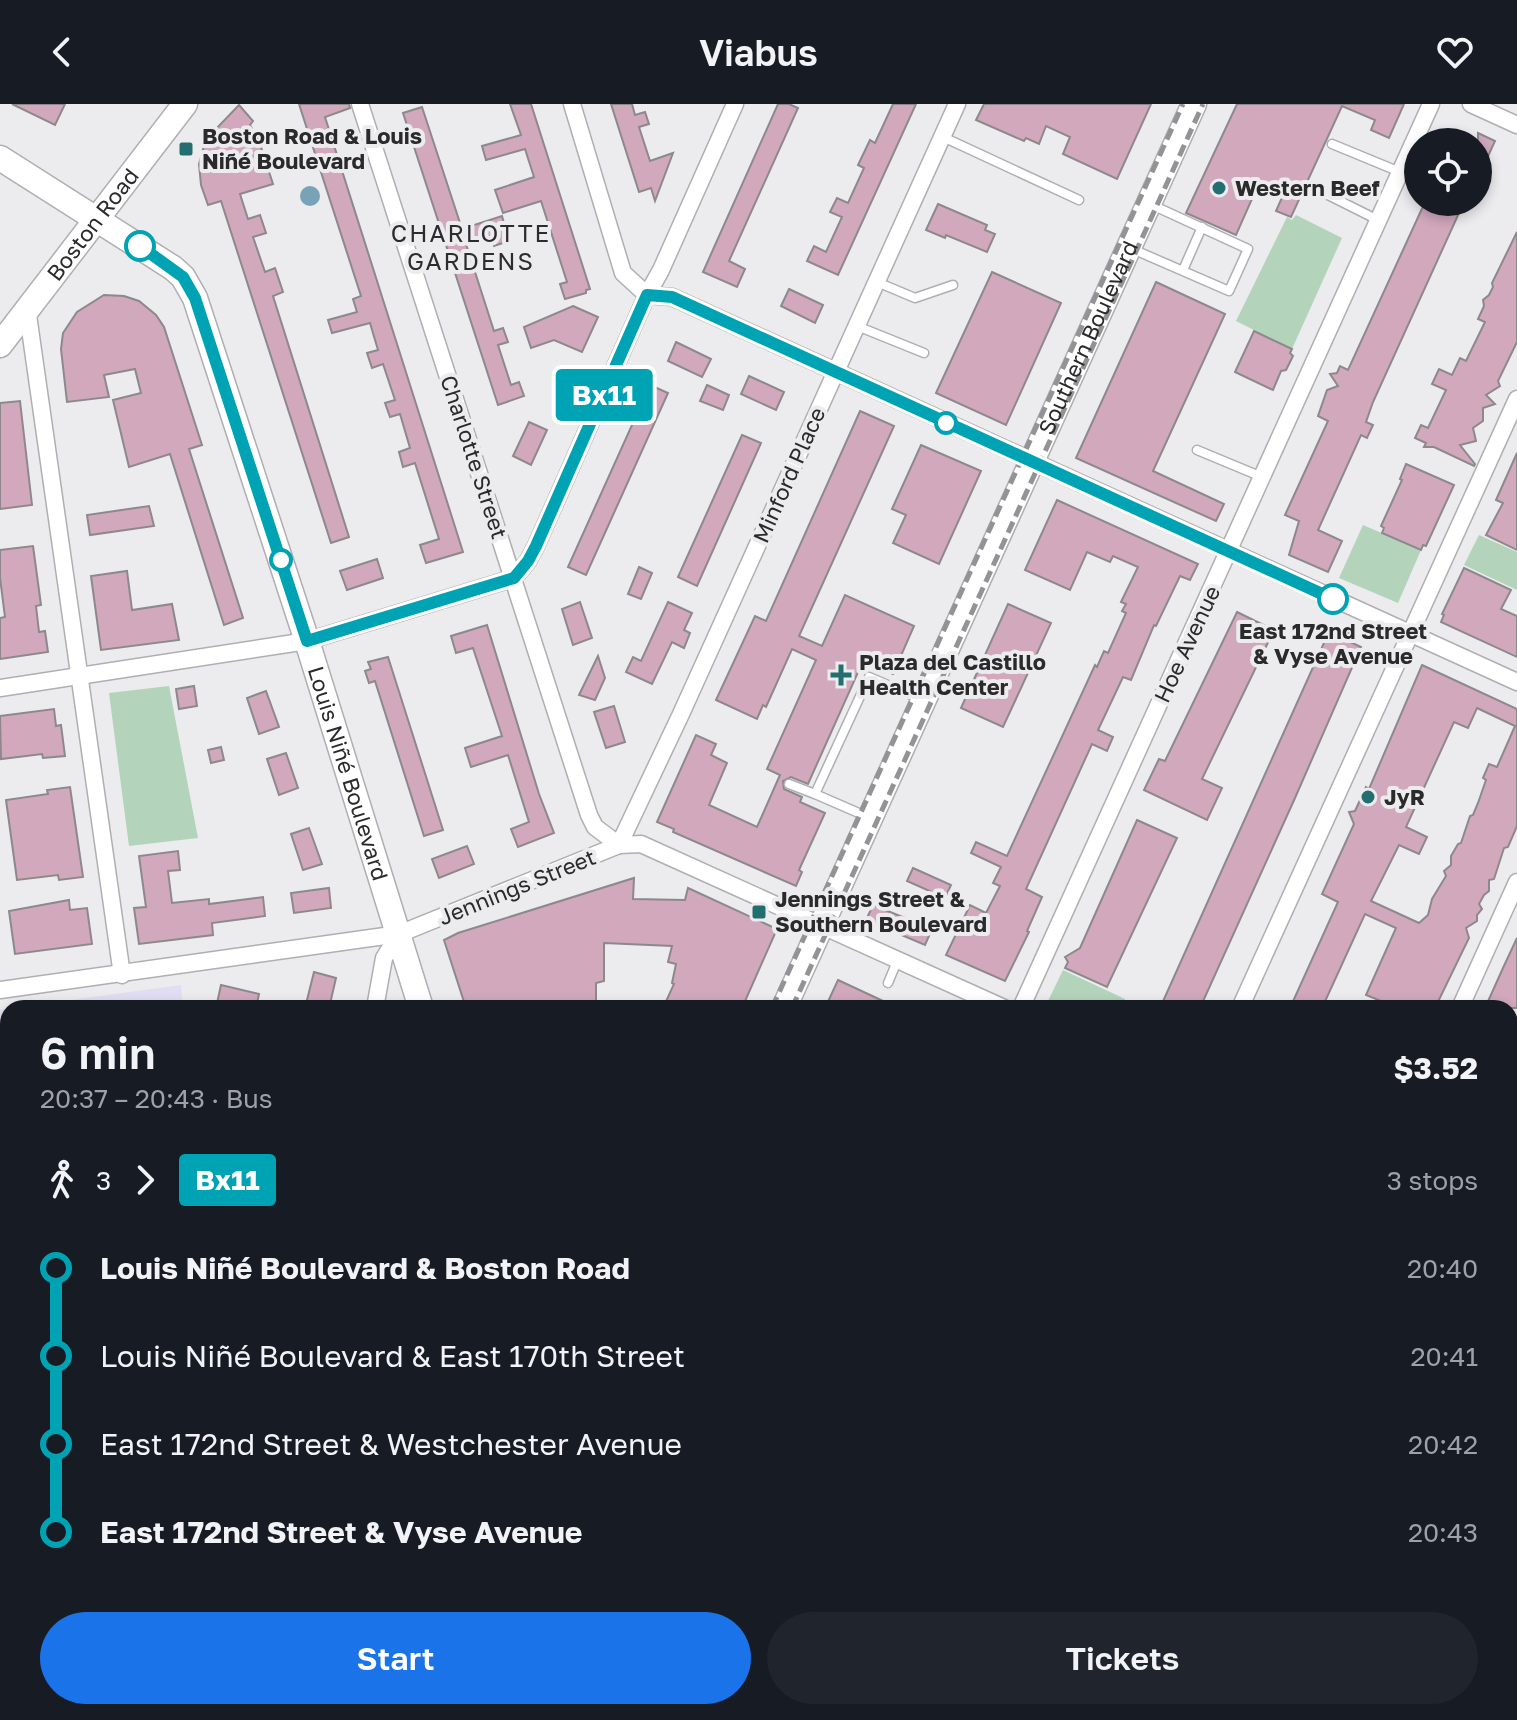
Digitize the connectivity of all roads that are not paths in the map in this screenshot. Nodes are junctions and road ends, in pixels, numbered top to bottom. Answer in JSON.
{"nodes":[{"id":1,"x":185,"y":104,"type":"edge"},
{"id":2,"x":360,"y":104,"type":"edge"},
{"id":3,"x":572,"y":104,"type":"edge"},
{"id":4,"x":735,"y":104,"type":"edge"},
{"id":5,"x":957,"y":104,"type":"edge"},
{"id":6,"x":1194,"y":104,"type":"edge"},
{"id":7,"x":1431,"y":104,"type":"edge"},
{"id":8,"x":1471,"y":104,"type":"edge"},
{"id":9,"x":1517,"y":125,"type":"edge"},
{"id":10,"x":942,"y":136,"type":"junction"},
{"id":11,"x":1332,"y":144,"type":"dead end"},
{"id":12,"x":0,"y":158,"type":"edge"},
{"id":13,"x":1400,"y":172,"type":"junction"},
{"id":14,"x":1318,"y":190,"type":"dead end"},
{"id":15,"x":1079,"y":200,"type":"dead end"},
{"id":16,"x":1149,"y":203,"type":"junction"},
{"id":17,"x":96,"y":218,"type":"junction"},
{"id":18,"x":1378,"y":220,"type":"junction"},
{"id":19,"x":1202,"y":227,"type":"junction"},
{"id":20,"x":1129,"y":247,"type":"junction"},
{"id":21,"x":1183,"y":270,"type":"junction"},
{"id":22,"x":876,"y":282,"type":"junction"},
{"id":23,"x":953,"y":285,"type":"dead end"},
{"id":24,"x":647,"y":295,"type":"junction"},
{"id":25,"x":27,"y":308,"type":"junction"},
{"id":26,"x":857,"y":326,"type":"junction"},
{"id":27,"x":0,"y":345,"type":"edge"},
{"id":28,"x":924,"y":353,"type":"dead end"},
{"id":29,"x":835,"y":373,"type":"junction"},
{"id":30,"x":1517,"y":399,"type":"edge"},
{"id":31,"x":1197,"y":450,"type":"dead end"},
{"id":32,"x":1032,"y":463,"type":"junction"},
{"id":33,"x":1262,"y":477,"type":"junction"},
{"id":34,"x":1229,"y":552,"type":"junction"},
{"id":35,"x":514,"y":578,"type":"junction"},
{"id":36,"x":1411,"y":634,"type":"junction"},
{"id":37,"x":307,"y":641,"type":"junction"},
{"id":38,"x":80,"y":678,"type":"junction"},
{"id":39,"x":1517,"y":682,"type":"edge"},
{"id":40,"x":0,"y":688,"type":"edge"},
{"id":41,"x":923,"y":700,"type":"junction"},
{"id":42,"x":789,"y":784,"type":"dead end"},
{"id":43,"x":815,"y":794,"type":"junction"},
{"id":44,"x":869,"y":817,"type":"junction"},
{"id":45,"x":619,"y":845,"type":"junction"},
{"id":46,"x":1517,"y":882,"type":"edge"},
{"id":47,"x":821,"y":925,"type":"junction"},
{"id":48,"x":399,"y":934,"type":"junction"},
{"id":49,"x":898,"y":959,"type":"junction"},
{"id":50,"x":122,"y":975,"type":"junction"},
{"id":51,"x":888,"y":983,"type":"dead end"},
{"id":52,"x":0,"y":990,"type":"edge"},
{"id":53,"x":376,"y":1000,"type":"edge"},
{"id":54,"x":419,"y":1000,"type":"edge"},
{"id":55,"x":788,"y":1000,"type":"edge"},
{"id":56,"x":987,"y":1000,"type":"edge"},
{"id":57,"x":1025,"y":1000,"type":"edge"},
{"id":58,"x":1244,"y":1000,"type":"edge"},
{"id":59,"x":1464,"y":1000,"type":"edge"}],
"edges":[{"from":1,"to":17,"type":"main road","name":"Boston Road"},
{"from":2,"to":35,"type":"street","name":"Charlotte Street"},
{"from":3,"to":24,"type":"street"},
{"from":4,"to":24,"type":"street"},
{"from":5,"to":10,"type":"street","name":"Minford Place"},
{"from":6,"to":16,"type":"main road","name":"Southern Boulevard"},
{"from":7,"to":13,"type":"street","name":"Hoe Avenue"},
{"from":8,"to":9,"type":"street"},
{"from":10,"to":15,"type":"lane"},
{"from":10,"to":22,"type":"street","name":"Minford Place"},
{"from":11,"to":13,"type":"lane"},
{"from":12,"to":17,"type":"main road","name":"Louis Niñé Boulevard"},
{"from":13,"to":18,"type":"street","name":"Hoe Avenue"},
{"from":14,"to":18,"type":"lane"},
{"from":16,"to":19,"type":"lane"},
{"from":16,"to":20,"type":"main road","name":"Southern Boulevard"},
{"from":17,"to":25,"type":"main road","name":"Boston Road"},
{"from":17,"to":37,"type":"main road","name":"Louis Niñé Boulevard"},
{"from":18,"to":33,"type":"street","name":"Hoe Avenue"},
{"from":19,"to":21,"type":"lane"},
{"from":19,"to":21,"type":"lane"},
{"from":20,"to":21,"type":"lane"},
{"from":20,"to":32,"type":"main road","name":"Southern Boulevard"},
{"from":22,"to":23,"type":"lane"},
{"from":22,"to":26,"type":"street","name":"Minford Place"},
{"from":24,"to":29,"type":"street"},
{"from":24,"to":35,"type":"street"},
{"from":25,"to":27,"type":"main road","name":"Boston Road"},
{"from":25,"to":38,"type":"street"},
{"from":26,"to":28,"type":"lane"},
{"from":26,"to":29,"type":"street","name":"Minford Place"},
{"from":29,"to":32,"type":"street"},
{"from":29,"to":45,"type":"street","name":"Minford Place"},
{"from":30,"to":36,"type":"street"},
{"from":31,"to":33,"type":"lane"},
{"from":32,"to":34,"type":"street"},
{"from":32,"to":41,"type":"main road","name":"Southern Boulevard"},
{"from":33,"to":34,"type":"street","name":"Hoe Avenue"},
{"from":34,"to":36,"type":"street"},
{"from":34,"to":57,"type":"street","name":"Hoe Avenue"},
{"from":35,"to":37,"type":"street"},
{"from":35,"to":45,"type":"street","name":"Charlotte Street"},
{"from":36,"to":39,"type":"street"},
{"from":36,"to":58,"type":"street"},
{"from":37,"to":38,"type":"street"},
{"from":37,"to":48,"type":"main road","name":"Louis Niñé Boulevard"},
{"from":38,"to":40,"type":"street"},
{"from":38,"to":50,"type":"street"},
{"from":41,"to":43,"type":"lane"},
{"from":41,"to":44,"type":"main road","name":"Southern Boulevard"},
{"from":42,"to":43,"type":"lane"},
{"from":43,"to":44,"type":"lane"},
{"from":44,"to":47,"type":"main road","name":"Southern Boulevard"},
{"from":45,"to":47,"type":"street","name":"Jennings Street"},
{"from":45,"to":48,"type":"street","name":"Jennings Street"},
{"from":46,"to":59,"type":"street"},
{"from":47,"to":49,"type":"street","name":"Jennings Street"},
{"from":47,"to":55,"type":"main road","name":"Southern Boulevard"},
{"from":48,"to":50,"type":"street","name":"Jennings Street"},
{"from":48,"to":53,"type":"street"},
{"from":48,"to":54,"type":"main road","name":"Louis Niñé Boulevard"},
{"from":49,"to":51,"type":"lane"},
{"from":49,"to":56,"type":"street","name":"Jennings Street"},
{"from":50,"to":52,"type":"street","name":"Jennings Street"}]}
